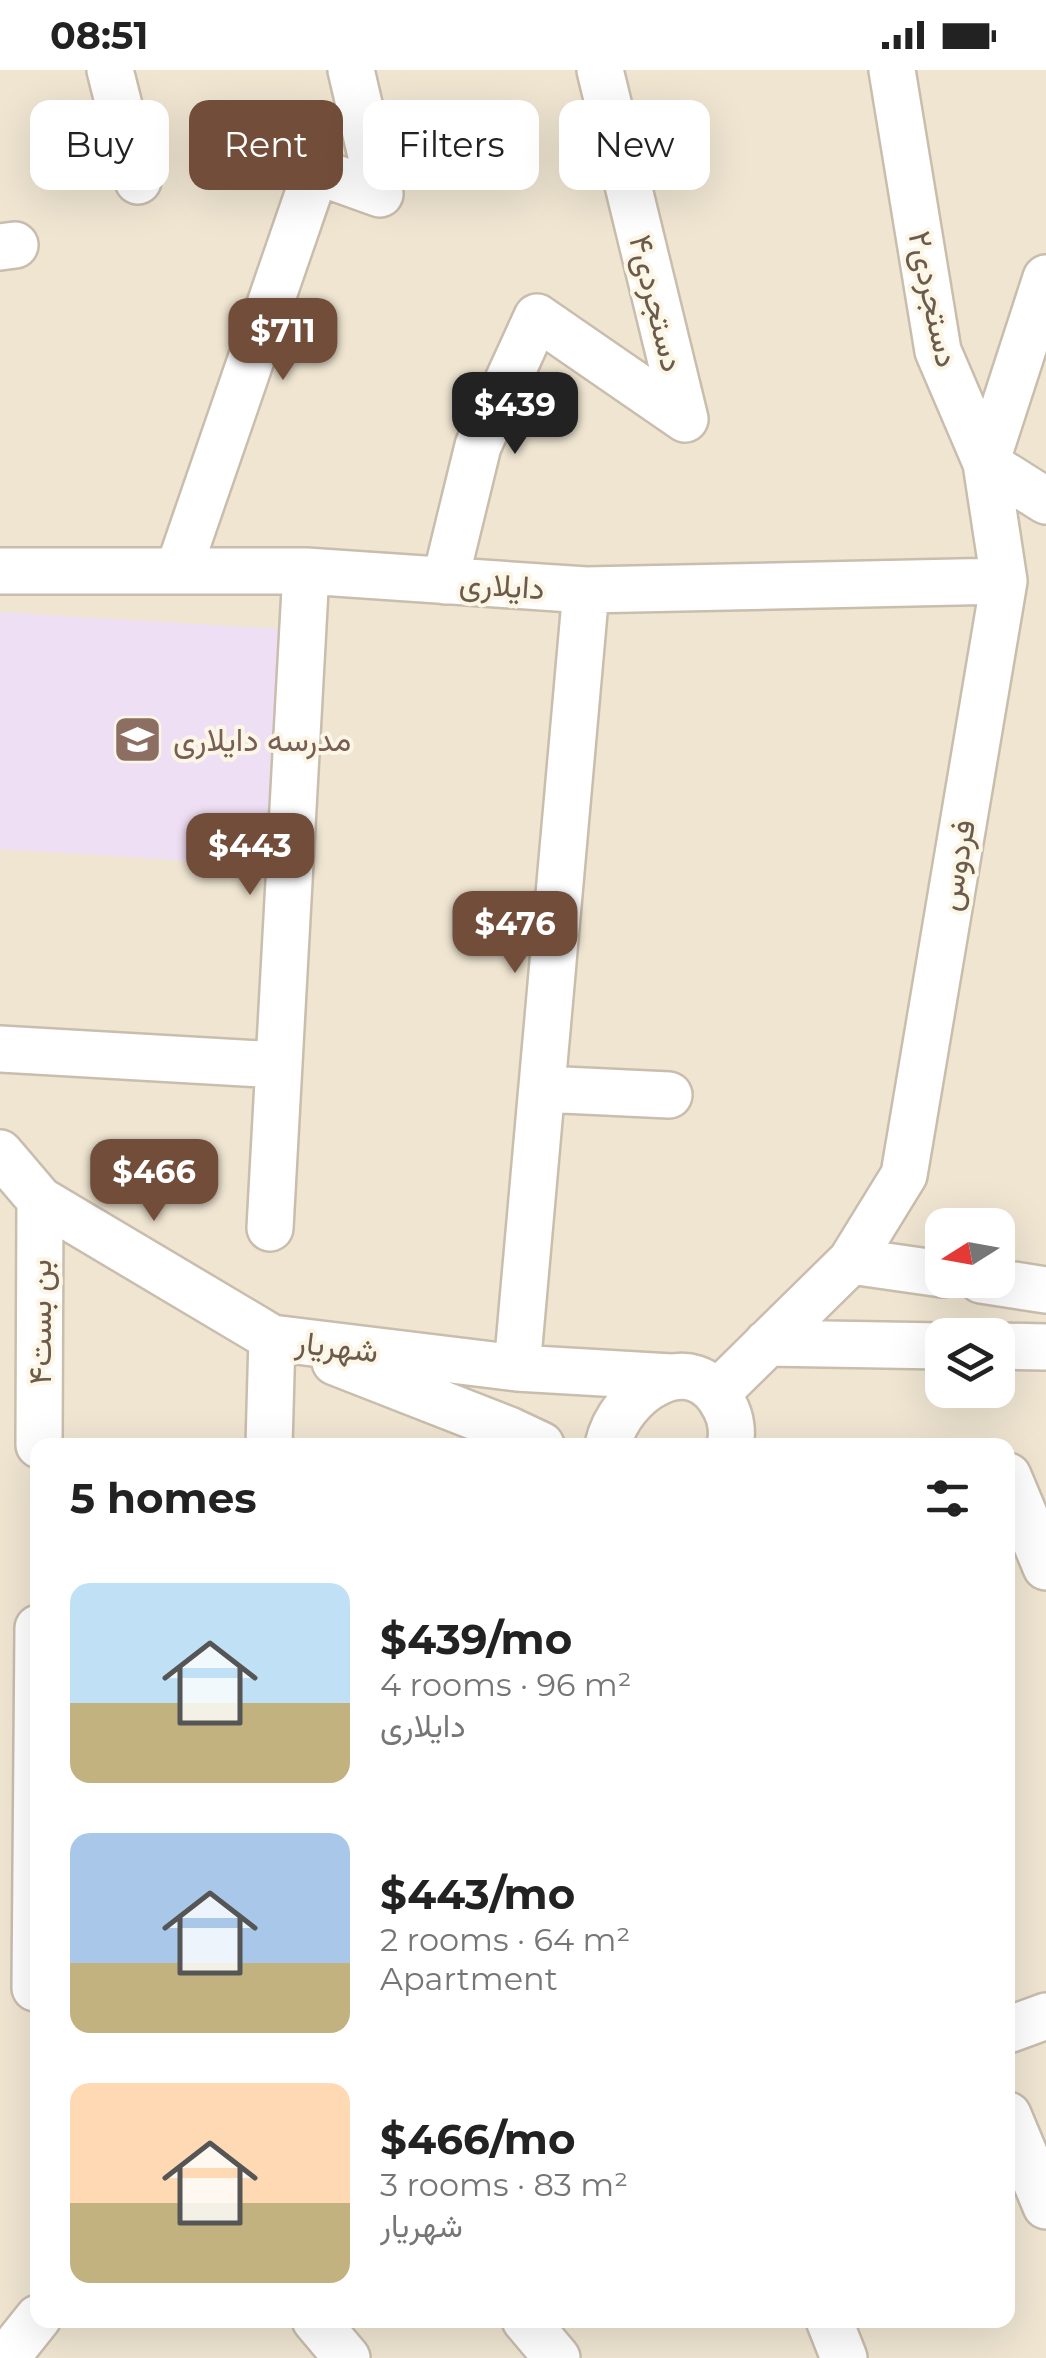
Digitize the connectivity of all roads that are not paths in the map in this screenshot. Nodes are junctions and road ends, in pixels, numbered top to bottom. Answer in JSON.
{"nodes":[{"id":1,"x":110,"y":70,"type":"edge"},
{"id":2,"x":351,"y":70,"type":"edge"},
{"id":3,"x":600,"y":70,"type":"edge"},
{"id":4,"x":892,"y":70,"type":"edge"},
{"id":5,"x":118,"y":100,"type":"edge"},
{"id":6,"x":1046,"y":278,"type":"edge"},
{"id":7,"x":986,"y":463,"type":"junction"},
{"id":8,"x":1046,"y":501,"type":"edge"},
{"id":9,"x":0,"y":571,"type":"edge"},
{"id":10,"x":178,"y":571,"type":"junction"},
{"id":11,"x":306,"y":571,"type":"junction"},
{"id":12,"x":445,"y":581,"type":"junction"},
{"id":13,"x":1004,"y":581,"type":"junction"},
{"id":14,"x":586,"y":590,"type":"junction"},
{"id":15,"x":0,"y":1049,"type":"edge"},
{"id":16,"x":278,"y":1065,"type":"junction"},
{"id":17,"x":542,"y":1089,"type":"junction"},
{"id":18,"x":669,"y":1095,"type":"dead end"},
{"id":19,"x":0,"y":1153,"type":"edge"},
{"id":20,"x":40,"y":1200,"type":"junction"},
{"id":21,"x":270,"y":1228,"type":"dead end"},
{"id":22,"x":851,"y":1261,"type":"junction"},
{"id":23,"x":925,"y":1272,"type":"edge"},
{"id":24,"x":1015,"y":1285,"type":"edge"},
{"id":25,"x":1046,"y":1290,"type":"edge"},
{"id":26,"x":272,"y":1338,"type":"junction"},
{"id":27,"x":767,"y":1343,"type":"junction"},
{"id":28,"x":925,"y":1346,"type":"edge"},
{"id":29,"x":1015,"y":1346,"type":"edge"},
{"id":30,"x":1046,"y":1347,"type":"edge"},
{"id":31,"x":518,"y":1368,"type":"junction"},
{"id":32,"x":672,"y":1377,"type":"junction"},
{"id":33,"x":718,"y":1392,"type":"junction"},
{"id":34,"x":38,"y":1438,"type":"edge"},
{"id":35,"x":269,"y":1438,"type":"edge"},
{"id":36,"x":526,"y":1438,"type":"edge"},
{"id":37,"x":610,"y":1438,"type":"edge"},
{"id":38,"x":732,"y":1438,"type":"edge"},
{"id":39,"x":1015,"y":1493,"type":"edge"},
{"id":40,"x":1046,"y":1567,"type":"edge"},
{"id":41,"x":1046,"y":2016,"type":"edge"},
{"id":42,"x":1015,"y":2027,"type":"edge"},
{"id":43,"x":1015,"y":2132,"type":"edge"},
{"id":44,"x":1046,"y":2206,"type":"edge"},
{"id":45,"x":30,"y":2328,"type":"edge"},
{"id":46,"x":321,"y":2328,"type":"edge"},
{"id":47,"x":532,"y":2328,"type":"edge"},
{"id":48,"x":833,"y":2328,"type":"edge"},
{"id":49,"x":6,"y":2358,"type":"edge"},
{"id":50,"x":347,"y":2358,"type":"edge"},
{"id":51,"x":558,"y":2358,"type":"edge"},
{"id":52,"x":844,"y":2358,"type":"edge"}],
"edges":[{"from":1,"to":5,"type":"street"},
{"from":2,"to":10,"type":"street"},
{"from":3,"to":12,"type":"street","name":"دستجردی۴"},
{"from":4,"to":7,"type":"street","name":"دستجردی۲"},
{"from":6,"to":7,"type":"street","name":"فردوس"},
{"from":7,"to":8,"type":"street"},
{"from":7,"to":13,"type":"street","name":"فردوس"},
{"from":9,"to":10,"type":"street","name":"دایلاری"},
{"from":10,"to":11,"type":"street","name":"دایلاری"},
{"from":11,"to":12,"type":"street","name":"دایلاری"},
{"from":11,"to":16,"type":"street"},
{"from":12,"to":14,"type":"street","name":"دایلاری"},
{"from":13,"to":14,"type":"street","name":"دایلاری"},
{"from":13,"to":22,"type":"street","name":"فردوس"},
{"from":14,"to":17,"type":"street"},
{"from":15,"to":16,"type":"street"},
{"from":16,"to":21,"type":"street"},
{"from":17,"to":18,"type":"street"},
{"from":17,"to":31,"type":"street"},
{"from":19,"to":20,"type":"street","name":"شهریار"},
{"from":20,"to":26,"type":"street","name":"شهریار"},
{"from":20,"to":34,"type":"street","name":"بن بست۴"},
{"from":22,"to":23,"type":"street"},
{"from":22,"to":27,"type":"street","name":"فردوس"},
{"from":24,"to":25,"type":"street"},
{"from":26,"to":31,"type":"street","name":"شهریار"},
{"from":26,"to":35,"type":"street"},
{"from":26,"to":36,"type":"street"},
{"from":27,"to":28,"type":"street"},
{"from":27,"to":33,"type":"street","name":"فردوس"},
{"from":29,"to":30,"type":"street"},
{"from":31,"to":32,"type":"street","name":"شهریار"},
{"from":32,"to":33,"type":"street","name":"شهریار"},
{"from":32,"to":37,"type":"street"},
{"from":33,"to":38,"type":"street"},
{"from":39,"to":40,"type":"street"},
{"from":41,"to":42,"type":"street"},
{"from":43,"to":44,"type":"street"},
{"from":45,"to":49,"type":"street"},
{"from":46,"to":50,"type":"street"},
{"from":47,"to":51,"type":"street"},
{"from":48,"to":52,"type":"street"}]}
